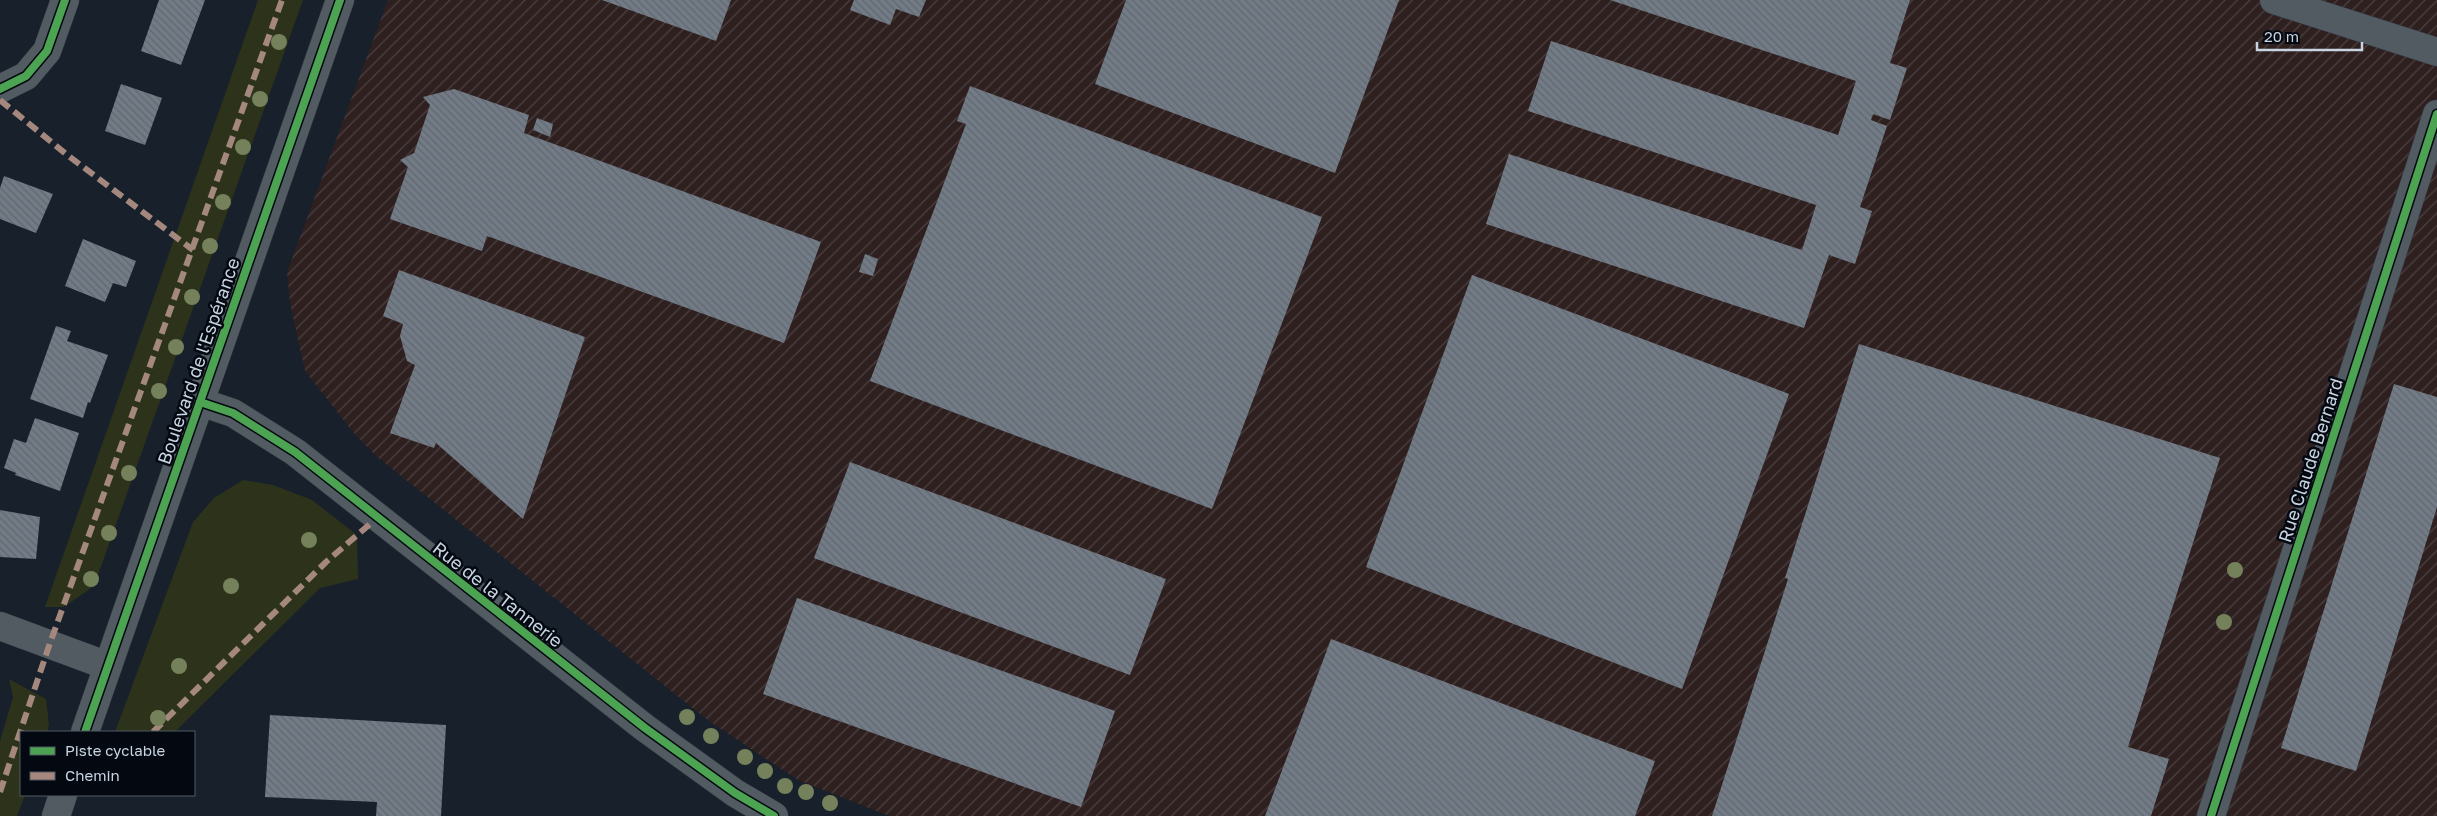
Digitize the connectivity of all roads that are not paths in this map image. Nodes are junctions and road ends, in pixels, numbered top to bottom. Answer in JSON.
{"nodes":[{"id":1,"x":340,"y":0,"type":"edge"},
{"id":2,"x":2274,"y":0,"type":"edge"},
{"id":3,"x":61,"y":3,"type":"edge"},
{"id":4,"x":2437,"y":52,"type":"edge"},
{"id":5,"x":0,"y":88,"type":"edge"},
{"id":6,"x":2437,"y":114,"type":"edge"},
{"id":7,"x":200,"y":402,"type":"junction"},
{"id":8,"x":0,"y":626,"type":"edge"},
{"id":9,"x":108,"y":666,"type":"junction"},
{"id":10,"x":85,"y":731,"type":"edge"},
{"id":11,"x":63,"y":796,"type":"edge"},
{"id":12,"x":56,"y":816,"type":"edge"},
{"id":13,"x":774,"y":816,"type":"edge"},
{"id":14,"x":2211,"y":816,"type":"edge"}],
"edges":[{"from":1,"to":7,"type":"street","name":"Boulevard de l'Espérance"},
{"from":2,"to":4,"type":"street"},
{"from":3,"to":5,"type":"street"},
{"from":6,"to":14,"type":"street","name":"Rue Claude Bernard"},
{"from":7,"to":9,"type":"street","name":"Boulevard de l'Espérance"},
{"from":7,"to":13,"type":"street","name":"Rue de la Tannerie"},
{"from":8,"to":9,"type":"street"},
{"from":9,"to":10,"type":"street","name":"Boulevard de l'Espérance"},
{"from":11,"to":12,"type":"street"}]}
